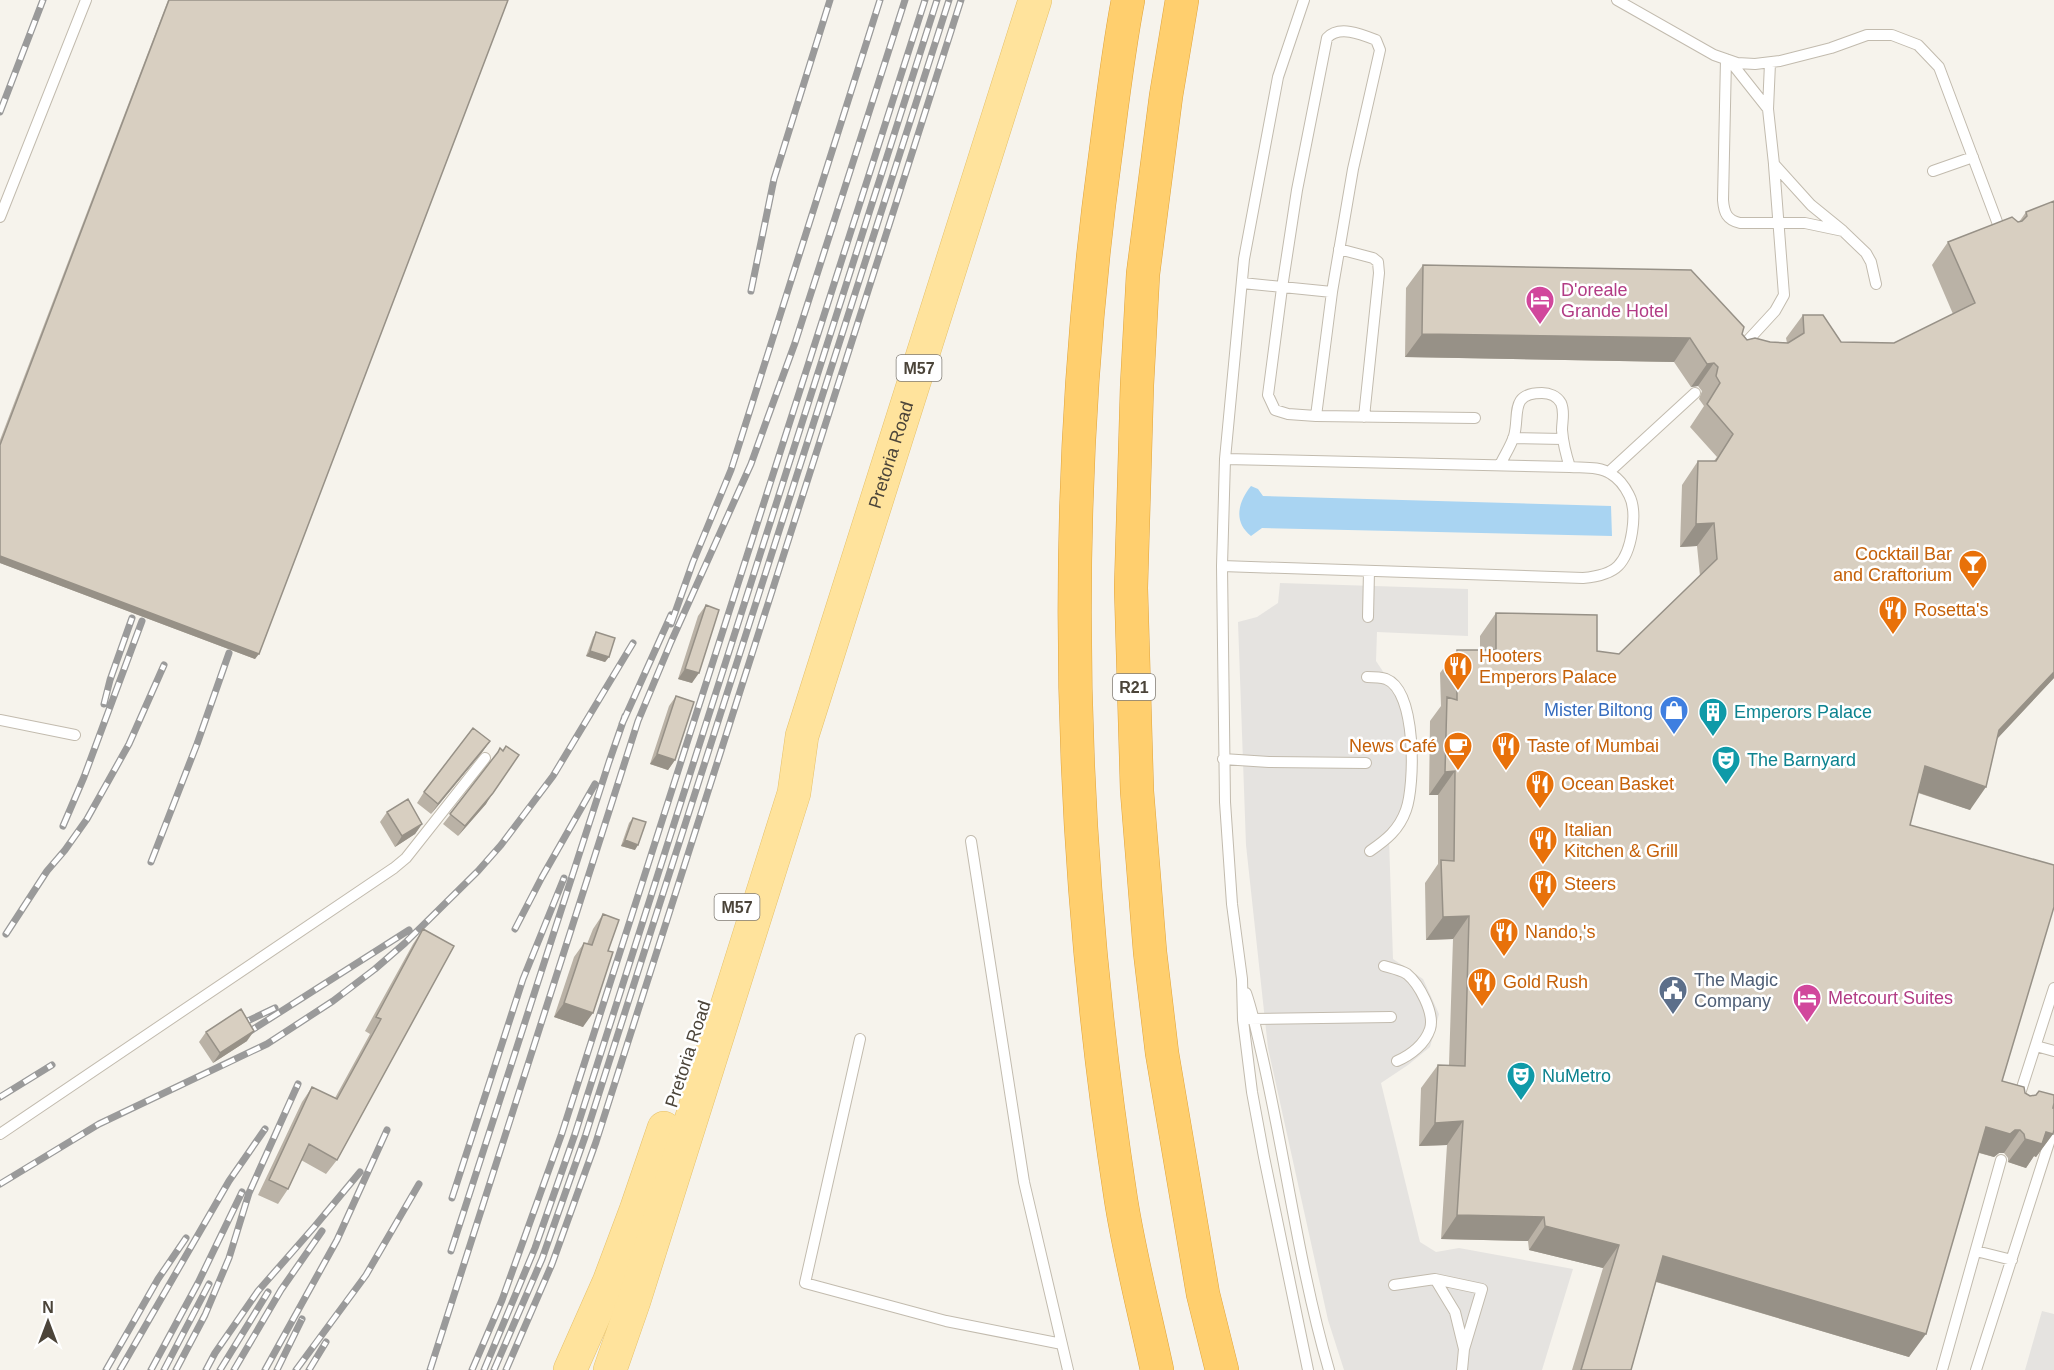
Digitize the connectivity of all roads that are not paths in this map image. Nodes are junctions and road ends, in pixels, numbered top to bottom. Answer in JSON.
{"nodes":[{"id":1,"x":86,"y":0,"type":"edge"},
{"id":2,"x":1035,"y":0,"type":"edge"},
{"id":3,"x":1128,"y":0,"type":"edge"},
{"id":4,"x":1182,"y":0,"type":"edge"},
{"id":5,"x":1304,"y":0,"type":"edge"},
{"id":6,"x":1617,"y":0,"type":"edge"},
{"id":7,"x":1728,"y":60,"type":"junction"},
{"id":8,"x":1770,"y":63,"type":"junction"},
{"id":9,"x":1768,"y":110,"type":"junction"},
{"id":10,"x":1973,"y":157,"type":"junction"},
{"id":11,"x":1774,"y":164,"type":"junction"},
{"id":12,"x":1933,"y":171,"type":"dead end"},
{"id":13,"x":0,"y":217,"type":"edge"},
{"id":14,"x":1779,"y":222,"type":"junction"},
{"id":15,"x":1843,"y":231,"type":"junction"},
{"id":16,"x":2003,"y":238,"type":"edge"},
{"id":17,"x":1339,"y":249,"type":"junction"},
{"id":18,"x":1242,"y":283,"type":"junction"},
{"id":19,"x":1876,"y":284,"type":"dead end"},
{"id":20,"x":1282,"y":288,"type":"junction"},
{"id":21,"x":1332,"y":292,"type":"junction"},
{"id":22,"x":1733,"y":356,"type":"edge"},
{"id":23,"x":1695,"y":393,"type":"dead end"},
{"id":24,"x":1316,"y":416,"type":"junction"},
{"id":25,"x":1364,"y":417,"type":"junction"},
{"id":26,"x":1475,"y":418,"type":"dead end"},
{"id":27,"x":1513,"y":438,"type":"junction"},
{"id":28,"x":1563,"y":439,"type":"junction"},
{"id":29,"x":1224,"y":459,"type":"junction"},
{"id":30,"x":1500,"y":465,"type":"junction"},
{"id":31,"x":1570,"y":466,"type":"junction"},
{"id":32,"x":1609,"y":472,"type":"junction"},
{"id":33,"x":1222,"y":566,"type":"junction"},
{"id":34,"x":1369,"y":571,"type":"junction"},
{"id":35,"x":1368,"y":617,"type":"dead end"},
{"id":36,"x":1367,"y":676,"type":"dead end"},
{"id":37,"x":0,"y":720,"type":"edge"},
{"id":38,"x":75,"y":735,"type":"dead end"},
{"id":39,"x":802,"y":736,"type":"junction"},
{"id":40,"x":485,"y":758,"type":"edge"},
{"id":41,"x":1223,"y":759,"type":"junction"},
{"id":42,"x":1366,"y":763,"type":"dead end"},
{"id":43,"x":971,"y":842,"type":"dead end"},
{"id":44,"x":1370,"y":851,"type":"dead end"},
{"id":45,"x":1384,"y":966,"type":"dead end"},
{"id":46,"x":2054,"y":988,"type":"edge"},
{"id":47,"x":1391,"y":1017,"type":"dead end"},
{"id":48,"x":1249,"y":1019,"type":"junction"},
{"id":49,"x":860,"y":1039,"type":"dead end"},
{"id":50,"x":2036,"y":1046,"type":"junction"},
{"id":51,"x":2054,"y":1051,"type":"edge"},
{"id":52,"x":1397,"y":1061,"type":"dead end"},
{"id":53,"x":2015,"y":1112,"type":"edge"},
{"id":54,"x":2054,"y":1127,"type":"edge"},
{"id":55,"x":0,"y":1134,"type":"edge"},
{"id":56,"x":2001,"y":1160,"type":"dead end"},
{"id":57,"x":1976,"y":1251,"type":"junction"},
{"id":58,"x":2012,"y":1260,"type":"junction"},
{"id":59,"x":1435,"y":1279,"type":"junction"},
{"id":60,"x":1394,"y":1285,"type":"dead end"},
{"id":61,"x":1062,"y":1344,"type":"junction"},
{"id":62,"x":1464,"y":1349,"type":"junction"},
{"id":63,"x":570,"y":1370,"type":"edge"},
{"id":64,"x":610,"y":1370,"type":"edge"},
{"id":65,"x":1068,"y":1370,"type":"edge"},
{"id":66,"x":1157,"y":1370,"type":"edge"},
{"id":67,"x":1222,"y":1370,"type":"edge"},
{"id":68,"x":1308,"y":1370,"type":"edge"},
{"id":69,"x":1329,"y":1370,"type":"edge"},
{"id":70,"x":1462,"y":1370,"type":"edge"},
{"id":71,"x":1942,"y":1370,"type":"edge"},
{"id":72,"x":1976,"y":1370,"type":"edge"}],
"edges":[{"from":1,"to":13,"type":"lane"},
{"from":2,"to":39,"type":"main road","name":"Pretoria Road","number":"M57"},
{"from":3,"to":66,"type":"highway"},
{"from":4,"to":67,"type":"highway","number":"R21"},
{"from":5,"to":18,"type":"lane"},
{"from":6,"to":7,"type":"lane"},
{"from":7,"to":8,"type":"lane"},
{"from":7,"to":9,"type":"lane"},
{"from":7,"to":14,"type":"lane"},
{"from":8,"to":9,"type":"lane"},
{"from":8,"to":10,"type":"lane"},
{"from":9,"to":11,"type":"lane"},
{"from":10,"to":12,"type":"lane"},
{"from":10,"to":16,"type":"lane"},
{"from":11,"to":14,"type":"lane"},
{"from":11,"to":15,"type":"lane"},
{"from":14,"to":15,"type":"lane"},
{"from":14,"to":22,"type":"lane"},
{"from":15,"to":19,"type":"lane"},
{"from":17,"to":20,"type":"lane"},
{"from":17,"to":21,"type":"lane"},
{"from":17,"to":25,"type":"lane"},
{"from":18,"to":20,"type":"lane"},
{"from":18,"to":29,"type":"lane"},
{"from":20,"to":21,"type":"lane"},
{"from":20,"to":24,"type":"lane"},
{"from":21,"to":24,"type":"lane"},
{"from":23,"to":32,"type":"lane"},
{"from":24,"to":25,"type":"lane"},
{"from":25,"to":26,"type":"lane"},
{"from":27,"to":28,"type":"lane"},
{"from":27,"to":28,"type":"lane"},
{"from":27,"to":30,"type":"lane"},
{"from":28,"to":31,"type":"lane"},
{"from":29,"to":30,"type":"lane"},
{"from":29,"to":33,"type":"lane"},
{"from":30,"to":31,"type":"lane"},
{"from":31,"to":32,"type":"lane"},
{"from":32,"to":34,"type":"lane"},
{"from":33,"to":34,"type":"lane"},
{"from":33,"to":41,"type":"lane"},
{"from":34,"to":35,"type":"lane"},
{"from":36,"to":44,"type":"lane"},
{"from":37,"to":38,"type":"lane"},
{"from":39,"to":63,"type":"main road","name":"Pretoria Road","number":"M57"},
{"from":39,"to":64,"type":"main road","name":"Pretoria Road","number":"M57"},
{"from":40,"to":55,"type":"lane"},
{"from":41,"to":42,"type":"lane"},
{"from":41,"to":48,"type":"lane"},
{"from":43,"to":61,"type":"lane"},
{"from":45,"to":52,"type":"lane"},
{"from":46,"to":50,"type":"lane"},
{"from":47,"to":48,"type":"lane"},
{"from":48,"to":68,"type":"lane"},
{"from":48,"to":69,"type":"lane"},
{"from":49,"to":61,"type":"lane"},
{"from":50,"to":51,"type":"lane"},
{"from":50,"to":53,"type":"lane"},
{"from":54,"to":58,"type":"lane"},
{"from":56,"to":57,"type":"lane"},
{"from":57,"to":58,"type":"lane"},
{"from":57,"to":71,"type":"lane"},
{"from":58,"to":72,"type":"lane"},
{"from":59,"to":60,"type":"lane"},
{"from":59,"to":62,"type":"lane"},
{"from":59,"to":62,"type":"lane"},
{"from":61,"to":65,"type":"lane"},
{"from":62,"to":70,"type":"lane"}]}
